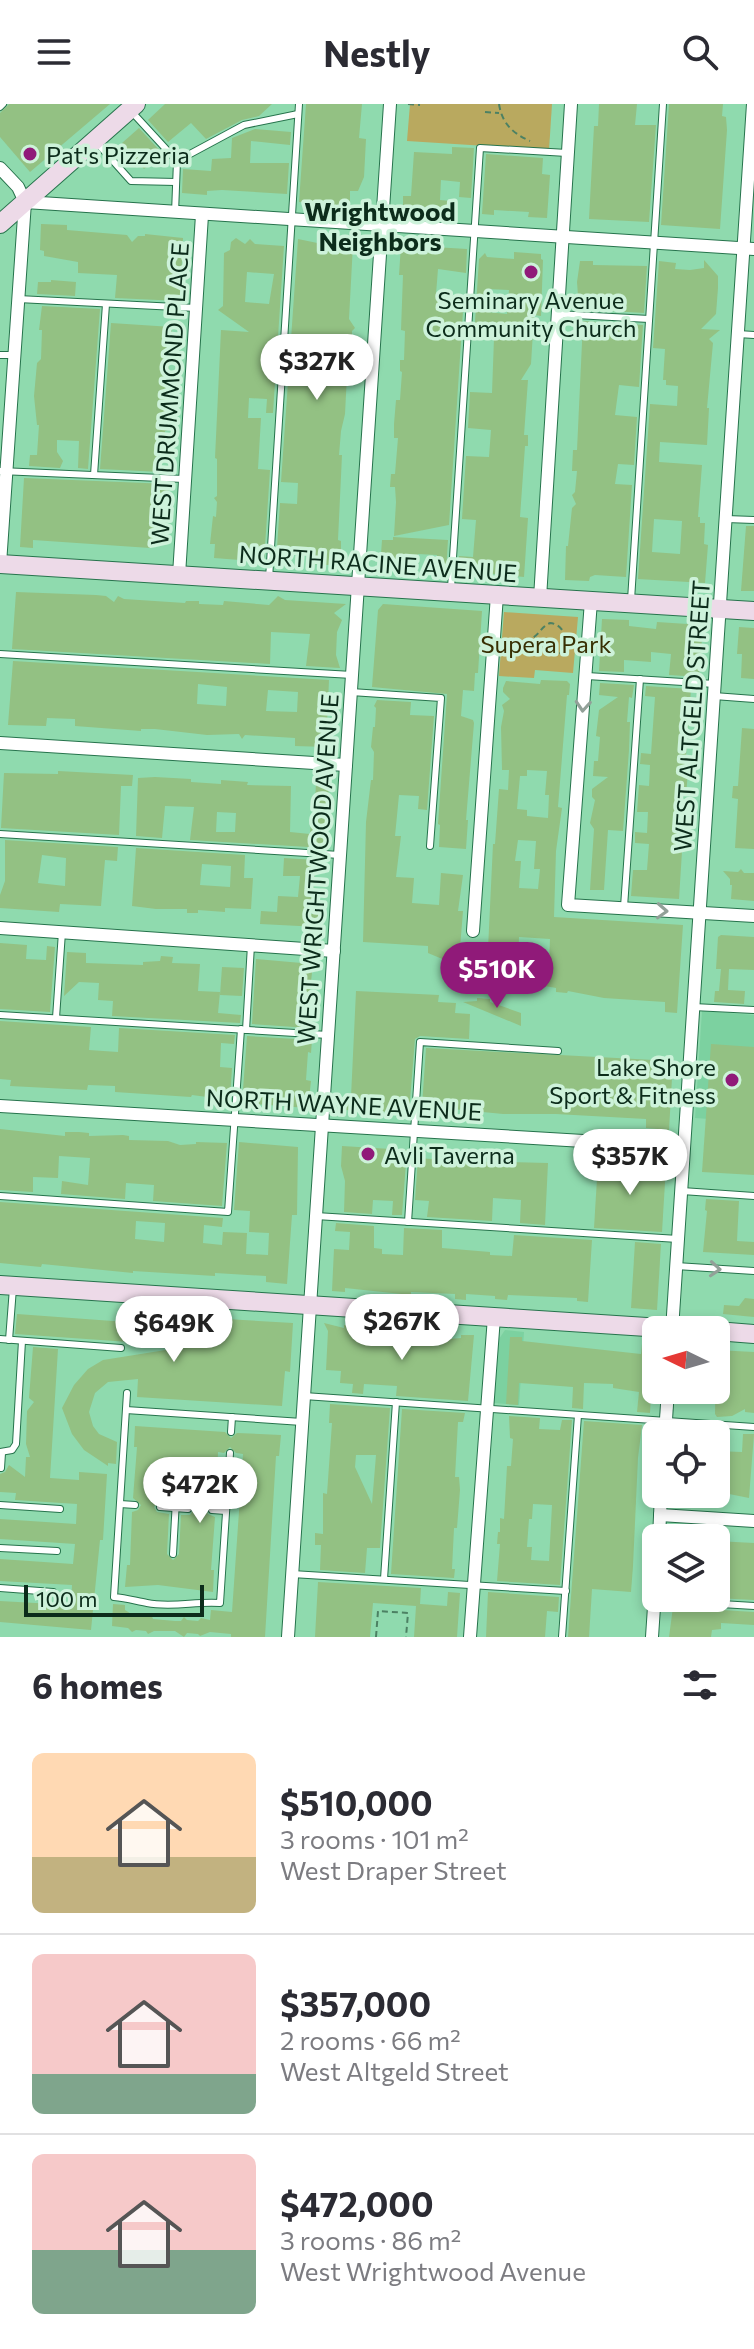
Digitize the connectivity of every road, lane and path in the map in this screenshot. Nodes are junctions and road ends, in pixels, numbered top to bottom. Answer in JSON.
{"nodes":[{"id":1,"x":299,"y":104,"type":"edge"},
{"id":2,"x":390,"y":104,"type":"edge"},
{"id":3,"x":408,"y":104,"type":"edge"},
{"id":4,"x":499,"y":104,"type":"edge"},
{"id":5,"x":571,"y":104,"type":"edge"},
{"id":6,"x":663,"y":104,"type":"edge"},
{"id":7,"x":753,"y":104,"type":"edge"},
{"id":8,"x":420,"y":105,"type":"edge"},
{"id":9,"x":133,"y":107,"type":"edge"},
{"id":10,"x":485,"y":112,"type":"dead end"},
{"id":11,"x":501,"y":113,"type":"junction"},
{"id":12,"x":298,"y":114,"type":"junction"},
{"id":13,"x":95,"y":140,"type":"junction"},
{"id":14,"x":533,"y":142,"type":"dead end"},
{"id":15,"x":567,"y":153,"type":"junction"},
{"id":16,"x":752,"y":159,"type":"edge"},
{"id":17,"x":177,"y":161,"type":"junction"},
{"id":18,"x":0,"y":168,"type":"edge"},
{"id":19,"x":176,"y":182,"type":"junction"},
{"id":20,"x":25,"y":202,"type":"junction"},
{"id":21,"x":175,"y":213,"type":"junction"},
{"id":22,"x":202,"y":215,"type":"junction"},
{"id":23,"x":293,"y":220,"type":"junction"},
{"id":24,"x":0,"y":224,"type":"edge"},
{"id":25,"x":382,"y":226,"type":"junction"},
{"id":26,"x":475,"y":232,"type":"junction"},
{"id":27,"x":562,"y":237,"type":"junction"},
{"id":28,"x":654,"y":243,"type":"junction"},
{"id":29,"x":749,"y":249,"type":"edge"},
{"id":30,"x":18,"y":299,"type":"junction"},
{"id":31,"x":106,"y":304,"type":"junction"},
{"id":32,"x":196,"y":308,"type":"junction"},
{"id":33,"x":557,"y":314,"type":"junction"},
{"id":34,"x":649,"y":319,"type":"junction"},
{"id":35,"x":738,"y":334,"type":"junction"},
{"id":36,"x":754,"y":335,"type":"edge"},
{"id":37,"x":0,"y":355,"type":"edge"},
{"id":38,"x":14,"y":355,"type":"junction"},
{"id":39,"x":3,"y":471,"type":"edge"},
{"id":40,"x":94,"y":475,"type":"junction"},
{"id":41,"x":185,"y":479,"type":"junction"},
{"id":42,"x":726,"y":519,"type":"junction"},
{"id":43,"x":754,"y":520,"type":"edge"},
{"id":44,"x":0,"y":564,"type":"edge"},
{"id":45,"x":179,"y":575,"type":"junction"},
{"id":46,"x":269,"y":581,"type":"junction"},
{"id":47,"x":358,"y":586,"type":"junction"},
{"id":48,"x":451,"y":592,"type":"junction"},
{"id":49,"x":497,"y":595,"type":"junction"},
{"id":50,"x":540,"y":598,"type":"junction"},
{"id":51,"x":591,"y":601,"type":"junction"},
{"id":52,"x":631,"y":603,"type":"junction"},
{"id":53,"x":720,"y":609,"type":"junction"},
{"id":54,"x":754,"y":611,"type":"edge"},
{"id":55,"x":535,"y":637,"type":"junction"},
{"id":56,"x":500,"y":644,"type":"dead end"},
{"id":57,"x":567,"y":644,"type":"junction"},
{"id":58,"x":578,"y":645,"type":"dead end"},
{"id":59,"x":0,"y":654,"type":"edge"},
{"id":60,"x":352,"y":675,"type":"junction"},
{"id":61,"x":585,"y":676,"type":"junction"},
{"id":62,"x":640,"y":679,"type":"junction"},
{"id":63,"x":714,"y":690,"type":"junction"},
{"id":64,"x":351,"y":692,"type":"junction"},
{"id":65,"x":754,"y":699,"type":"edge"},
{"id":66,"x":0,"y":743,"type":"edge"},
{"id":67,"x":346,"y":765,"type":"junction"},
{"id":68,"x":0,"y":834,"type":"edge"},
{"id":69,"x":430,"y":846,"type":"dead end"},
{"id":70,"x":340,"y":855,"type":"junction"},
{"id":71,"x":624,"y":909,"type":"junction"},
{"id":72,"x":700,"y":913,"type":"junction"},
{"id":73,"x":754,"y":916,"type":"edge"},
{"id":74,"x":0,"y":928,"type":"edge"},
{"id":75,"x":473,"y":931,"type":"dead end"},
{"id":76,"x":62,"y":932,"type":"junction"},
{"id":77,"x":251,"y":945,"type":"junction"},
{"id":78,"x":334,"y":951,"type":"junction"},
{"id":79,"x":693,"y":1007,"type":"junction"},
{"id":80,"x":754,"y":1010,"type":"edge"},
{"id":81,"x":0,"y":1015,"type":"edge"},
{"id":82,"x":56,"y":1018,"type":"junction"},
{"id":83,"x":244,"y":1029,"type":"junction"},
{"id":84,"x":328,"y":1035,"type":"junction"},
{"id":85,"x":558,"y":1051,"type":"dead end"},
{"id":86,"x":0,"y":1106,"type":"edge"},
{"id":87,"x":235,"y":1120,"type":"junction"},
{"id":88,"x":322,"y":1125,"type":"junction"},
{"id":89,"x":414,"y":1131,"type":"junction"},
{"id":90,"x":684,"y":1147,"type":"junction"},
{"id":91,"x":681,"y":1191,"type":"junction"},
{"id":92,"x":0,"y":1196,"type":"edge"},
{"id":93,"x":754,"y":1196,"type":"edge"},
{"id":94,"x":316,"y":1216,"type":"junction"},
{"id":95,"x":408,"y":1222,"type":"junction"},
{"id":96,"x":678,"y":1239,"type":"junction"},
{"id":97,"x":676,"y":1266,"type":"junction"},
{"id":98,"x":754,"y":1271,"type":"edge"},
{"id":99,"x":6,"y":1286,"type":"edge"},
{"id":100,"x":310,"y":1305,"type":"junction"},
{"id":101,"x":673,"y":1316,"type":"edge"},
{"id":102,"x":494,"y":1317,"type":"junction"},
{"id":103,"x":642,"y":1327,"type":"edge"},
{"id":104,"x":730,"y":1332,"type":"edge"},
{"id":105,"x":754,"y":1334,"type":"edge"},
{"id":106,"x":0,"y":1339,"type":"edge"},
{"id":107,"x":9,"y":1340,"type":"junction"},
{"id":108,"x":22,"y":1341,"type":"junction"},
{"id":109,"x":121,"y":1348,"type":"dead end"},
{"id":110,"x":127,"y":1393,"type":"dead end"},
{"id":111,"x":304,"y":1396,"type":"junction"},
{"id":112,"x":396,"y":1402,"type":"junction"},
{"id":113,"x":487,"y":1408,"type":"junction"},
{"id":114,"x":126,"y":1410,"type":"junction"},
{"id":115,"x":578,"y":1415,"type":"junction"},
{"id":116,"x":232,"y":1417,"type":"junction"},
{"id":117,"x":303,"y":1422,"type":"junction"},
{"id":118,"x":642,"y":1424,"type":"edge"},
{"id":119,"x":730,"y":1427,"type":"edge"},
{"id":120,"x":754,"y":1427,"type":"edge"},
{"id":121,"x":231,"y":1432,"type":"dead end"},
{"id":122,"x":1,"y":1452,"type":"edge"},
{"id":123,"x":230,"y":1453,"type":"dead end"},
{"id":124,"x":178,"y":1464,"type":"dead end"},
{"id":125,"x":1,"y":1468,"type":"edge"},
{"id":126,"x":120,"y":1504,"type":"junction"},
{"id":127,"x":0,"y":1505,"type":"edge"},
{"id":128,"x":135,"y":1505,"type":"dead end"},
{"id":129,"x":160,"y":1507,"type":"dead end"},
{"id":130,"x":176,"y":1508,"type":"junction"},
{"id":131,"x":660,"y":1508,"type":"edge"},
{"id":132,"x":60,"y":1509,"type":"dead end"},
{"id":133,"x":188,"y":1509,"type":"dead end"},
{"id":134,"x":212,"y":1510,"type":"dead end"},
{"id":135,"x":226,"y":1511,"type":"junction"},
{"id":136,"x":660,"y":1515,"type":"junction"},
{"id":137,"x":754,"y":1521,"type":"edge"},
{"id":138,"x":660,"y":1524,"type":"edge"},
{"id":139,"x":0,"y":1548,"type":"edge"},
{"id":140,"x":57,"y":1551,"type":"dead end"},
{"id":141,"x":173,"y":1554,"type":"dead end"},
{"id":142,"x":292,"y":1574,"type":"junction"},
{"id":143,"x":384,"y":1579,"type":"junction"},
{"id":144,"x":474,"y":1585,"type":"junction"},
{"id":145,"x":0,"y":1588,"type":"edge"},
{"id":146,"x":566,"y":1591,"type":"junction"},
{"id":147,"x":53,"y":1592,"type":"dead end"},
{"id":148,"x":730,"y":1605,"type":"edge"},
{"id":149,"x":754,"y":1606,"type":"edge"},
{"id":150,"x":654,"y":1612,"type":"edge"},
{"id":151,"x":288,"y":1637,"type":"edge"},
{"id":152,"x":376,"y":1637,"type":"edge"},
{"id":153,"x":406,"y":1637,"type":"edge"},
{"id":154,"x":470,"y":1637,"type":"edge"},
{"id":155,"x":562,"y":1637,"type":"edge"},
{"id":156,"x":652,"y":1637,"type":"edge"}],
"edges":[{"from":1,"to":12,"type":"lane"},
{"from":2,"to":25,"type":"street","name":"WEST WRIGHTWOOD AVENUE"},
{"from":3,"to":8,"type":"path"},
{"from":4,"to":11,"type":"path"},
{"from":5,"to":15,"type":"street"},
{"from":6,"to":28,"type":"lane"},
{"from":7,"to":16,"type":"street","name":"WEST ALTGELD STREET"},
{"from":9,"to":13,"type":"street"},
{"from":9,"to":17,"type":"lane"},
{"from":10,"to":11,"type":"path"},
{"from":11,"to":14,"type":"path"},
{"from":12,"to":17,"type":"lane"},
{"from":12,"to":23,"type":"lane"},
{"from":13,"to":19,"type":"lane"},
{"from":13,"to":20,"type":"street"},
{"from":15,"to":26,"type":"lane"},
{"from":15,"to":27,"type":"street"},
{"from":16,"to":29,"type":"street","name":"WEST ALTGELD STREET"},
{"from":17,"to":19,"type":"lane"},
{"from":18,"to":20,"type":"street"},
{"from":19,"to":21,"type":"lane"},
{"from":20,"to":21,"type":"street"},
{"from":20,"to":24,"type":"street"},
{"from":20,"to":30,"type":"street"},
{"from":21,"to":22,"type":"street"},
{"from":22,"to":23,"type":"street"},
{"from":22,"to":32,"type":"street","name":"WEST DRUMMOND PLACE"},
{"from":23,"to":25,"type":"street"},
{"from":23,"to":46,"type":"lane"},
{"from":25,"to":26,"type":"street"},
{"from":25,"to":47,"type":"street","name":"WEST WRIGHTWOOD AVENUE"},
{"from":26,"to":27,"type":"street"},
{"from":26,"to":48,"type":"lane"},
{"from":27,"to":28,"type":"street"},
{"from":27,"to":33,"type":"street"},
{"from":28,"to":29,"type":"street"},
{"from":28,"to":34,"type":"lane"},
{"from":29,"to":35,"type":"street","name":"WEST ALTGELD STREET"},
{"from":30,"to":31,"type":"lane"},
{"from":30,"to":38,"type":"street"},
{"from":31,"to":32,"type":"lane"},
{"from":31,"to":40,"type":"lane"},
{"from":32,"to":41,"type":"street","name":"WEST DRUMMOND PLACE"},
{"from":33,"to":34,"type":"lane"},
{"from":33,"to":50,"type":"street"},
{"from":34,"to":52,"type":"lane"},
{"from":35,"to":36,"type":"lane"},
{"from":35,"to":42,"type":"street","name":"WEST ALTGELD STREET"},
{"from":37,"to":38,"type":"lane"},
{"from":38,"to":39,"type":"street"},
{"from":39,"to":40,"type":"lane"},
{"from":39,"to":44,"type":"street"},
{"from":40,"to":41,"type":"lane"},
{"from":41,"to":45,"type":"street","name":"WEST DRUMMOND PLACE"},
{"from":42,"to":43,"type":"lane"},
{"from":42,"to":53,"type":"street","name":"WEST ALTGELD STREET"},
{"from":44,"to":45,"type":"street","name":"NORTH RACINE AVENUE"},
{"from":45,"to":46,"type":"street","name":"NORTH RACINE AVENUE"},
{"from":46,"to":47,"type":"street","name":"NORTH RACINE AVENUE"},
{"from":47,"to":48,"type":"street","name":"NORTH RACINE AVENUE"},
{"from":47,"to":60,"type":"street","name":"WEST WRIGHTWOOD AVENUE"},
{"from":48,"to":49,"type":"street","name":"NORTH RACINE AVENUE"},
{"from":49,"to":50,"type":"street","name":"NORTH RACINE AVENUE"},
{"from":49,"to":75,"type":"street"},
{"from":50,"to":51,"type":"street","name":"NORTH RACINE AVENUE"},
{"from":51,"to":52,"type":"street","name":"NORTH RACINE AVENUE"},
{"from":51,"to":61,"type":"street"},
{"from":52,"to":53,"type":"street","name":"NORTH RACINE AVENUE"},
{"from":53,"to":54,"type":"street","name":"NORTH RACINE AVENUE"},
{"from":53,"to":63,"type":"street","name":"WEST ALTGELD STREET"},
{"from":55,"to":56,"type":"path"},
{"from":55,"to":57,"type":"path"},
{"from":55,"to":57,"type":"path"},
{"from":57,"to":58,"type":"path"},
{"from":59,"to":60,"type":"lane"},
{"from":60,"to":64,"type":"street","name":"WEST WRIGHTWOOD AVENUE"},
{"from":61,"to":62,"type":"lane"},
{"from":61,"to":71,"type":"street","one_way":true},
{"from":62,"to":63,"type":"lane"},
{"from":62,"to":71,"type":"lane"},
{"from":63,"to":65,"type":"lane"},
{"from":63,"to":72,"type":"street","name":"WEST ALTGELD STREET"},
{"from":64,"to":67,"type":"street","name":"WEST WRIGHTWOOD AVENUE"},
{"from":64,"to":69,"type":"lane"},
{"from":66,"to":67,"type":"street"},
{"from":67,"to":70,"type":"street","name":"WEST WRIGHTWOOD AVENUE"},
{"from":68,"to":70,"type":"lane"},
{"from":70,"to":78,"type":"street","name":"WEST WRIGHTWOOD AVENUE"},
{"from":71,"to":72,"type":"street","one_way":true},
{"from":72,"to":73,"type":"street"},
{"from":72,"to":79,"type":"street","name":"WEST ALTGELD STREET"},
{"from":74,"to":76,"type":"street"},
{"from":76,"to":77,"type":"street"},
{"from":76,"to":82,"type":"lane"},
{"from":77,"to":78,"type":"street"},
{"from":77,"to":83,"type":"lane"},
{"from":78,"to":84,"type":"street","name":"WEST WRIGHTWOOD AVENUE"},
{"from":79,"to":80,"type":"lane"},
{"from":79,"to":90,"type":"street","name":"WEST ALTGELD STREET"},
{"from":81,"to":82,"type":"lane"},
{"from":82,"to":83,"type":"lane"},
{"from":83,"to":84,"type":"lane"},
{"from":83,"to":87,"type":"lane"},
{"from":84,"to":88,"type":"street","name":"WEST WRIGHTWOOD AVENUE"},
{"from":85,"to":89,"type":"lane"},
{"from":86,"to":87,"type":"street","name":"NORTH WAYNE AVENUE"},
{"from":87,"to":88,"type":"street","name":"NORTH WAYNE AVENUE"},
{"from":87,"to":92,"type":"lane"},
{"from":88,"to":89,"type":"street","name":"NORTH WAYNE AVENUE"},
{"from":88,"to":94,"type":"street","name":"WEST WRIGHTWOOD AVENUE"},
{"from":89,"to":90,"type":"street","name":"NORTH WAYNE AVENUE"},
{"from":89,"to":95,"type":"lane"},
{"from":90,"to":91,"type":"street","name":"WEST ALTGELD STREET"},
{"from":91,"to":93,"type":"lane"},
{"from":91,"to":96,"type":"street","name":"WEST ALTGELD STREET"},
{"from":94,"to":95,"type":"lane"},
{"from":94,"to":100,"type":"street","name":"WEST WRIGHTWOOD AVENUE"},
{"from":95,"to":96,"type":"lane"},
{"from":96,"to":97,"type":"street","name":"WEST ALTGELD STREET"},
{"from":97,"to":98,"type":"lane","one_way":true},
{"from":97,"to":101,"type":"street","name":"WEST ALTGELD STREET"},
{"from":99,"to":100,"type":"street"},
{"from":99,"to":107,"type":"lane"},
{"from":100,"to":102,"type":"street"},
{"from":100,"to":111,"type":"street","name":"WEST WRIGHTWOOD AVENUE"},
{"from":102,"to":103,"type":"street"},
{"from":102,"to":113,"type":"street"},
{"from":104,"to":105,"type":"street"},
{"from":106,"to":107,"type":"lane"},
{"from":107,"to":108,"type":"lane"},
{"from":108,"to":109,"type":"lane"},
{"from":108,"to":122,"type":"lane"},
{"from":110,"to":114,"type":"lane"},
{"from":111,"to":112,"type":"lane"},
{"from":111,"to":117,"type":"street","name":"WEST WRIGHTWOOD AVENUE"},
{"from":112,"to":113,"type":"lane"},
{"from":112,"to":143,"type":"lane"},
{"from":113,"to":115,"type":"lane"},
{"from":113,"to":144,"type":"street"},
{"from":114,"to":116,"type":"lane"},
{"from":114,"to":126,"type":"lane"},
{"from":115,"to":118,"type":"lane"},
{"from":115,"to":146,"type":"lane"},
{"from":116,"to":117,"type":"lane"},
{"from":116,"to":121,"type":"lane"},
{"from":117,"to":142,"type":"street","name":"WEST WRIGHTWOOD AVENUE"},
{"from":119,"to":120,"type":"lane"},
{"from":122,"to":125,"type":"lane"},
{"from":123,"to":135,"type":"lane"},
{"from":124,"to":130,"type":"lane"},
{"from":126,"to":128,"type":"lane"},
{"from":126,"to":135,"type":"lane"},
{"from":127,"to":132,"type":"lane"},
{"from":129,"to":130,"type":"lane"},
{"from":130,"to":133,"type":"lane"},
{"from":130,"to":141,"type":"lane"},
{"from":131,"to":136,"type":"street"},
{"from":134,"to":135,"type":"lane"},
{"from":136,"to":137,"type":"street"},
{"from":136,"to":138,"type":"street"},
{"from":139,"to":140,"type":"lane"},
{"from":142,"to":143,"type":"lane"},
{"from":142,"to":151,"type":"street","name":"WEST WRIGHTWOOD AVENUE"},
{"from":143,"to":144,"type":"lane"},
{"from":144,"to":146,"type":"lane"},
{"from":144,"to":154,"type":"street"},
{"from":145,"to":147,"type":"lane"},
{"from":146,"to":155,"type":"lane"},
{"from":148,"to":149,"type":"lane"},
{"from":150,"to":156,"type":"street"},
{"from":152,"to":153,"type":"path"}]}
